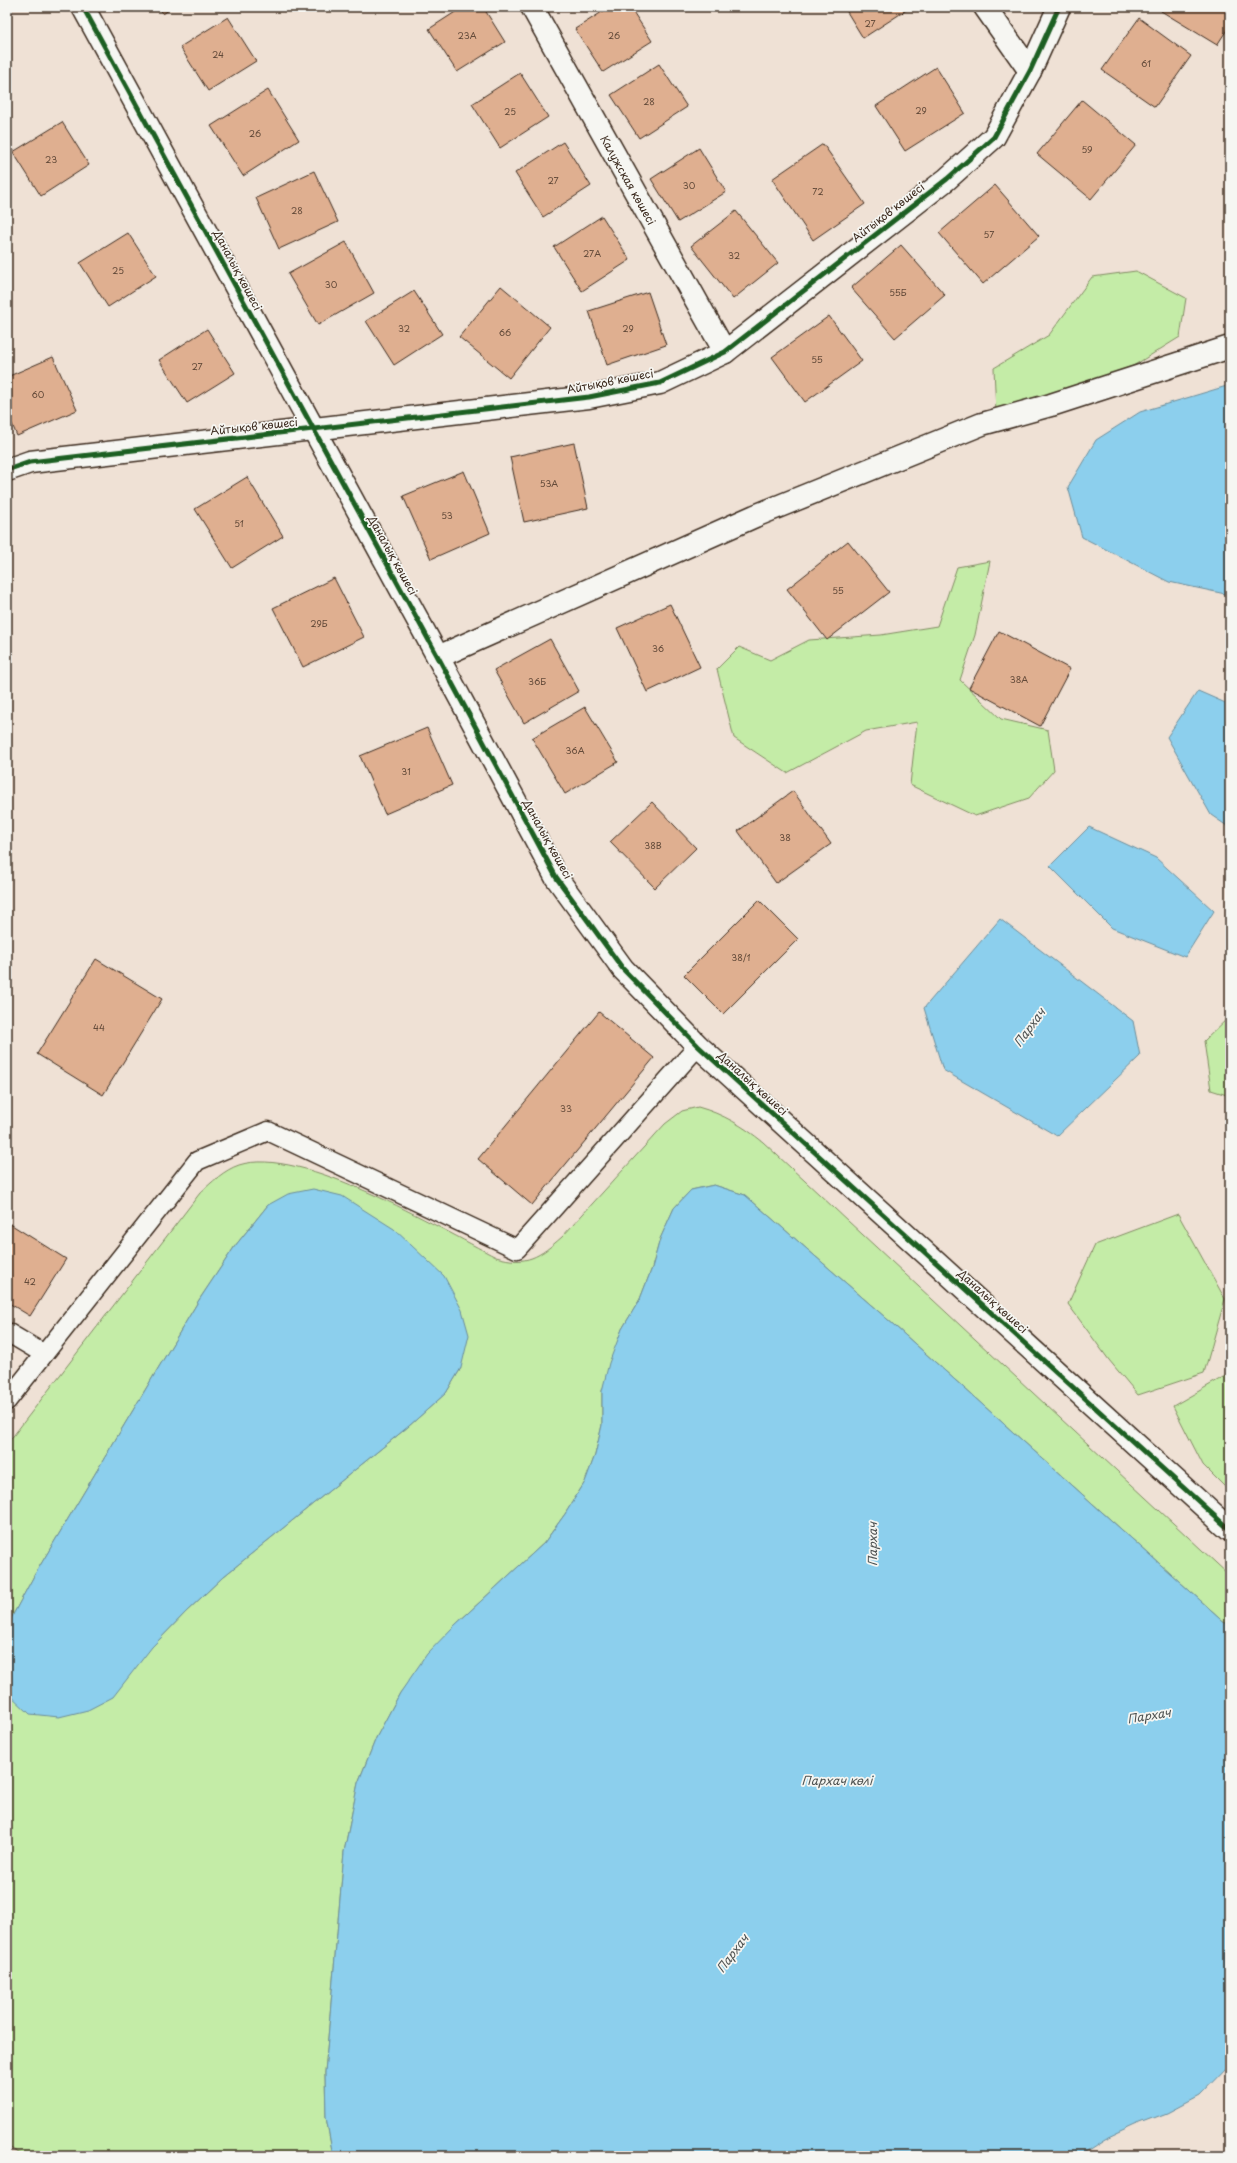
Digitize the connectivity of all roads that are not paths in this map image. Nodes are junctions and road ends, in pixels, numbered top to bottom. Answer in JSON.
{"nodes":[{"id":1,"x":83,"y":7,"type":"edge"},
{"id":2,"x":532,"y":7,"type":"edge"},
{"id":3,"x":984,"y":7,"type":"edge"},
{"id":4,"x":1059,"y":7,"type":"edge"},
{"id":5,"x":1030,"y":71,"type":"junction"},
{"id":6,"x":1230,"y":347,"type":"edge"},
{"id":7,"x":725,"y":352,"type":"junction"},
{"id":8,"x":313,"y":430,"type":"junction"},
{"id":9,"x":7,"y":470,"type":"edge"},
{"id":10,"x":438,"y":657,"type":"junction"},
{"id":11,"x":698,"y":1046,"type":"junction"},
{"id":12,"x":7,"y":1332,"type":"edge"},
{"id":13,"x":44,"y":1354,"type":"junction"},
{"id":14,"x":7,"y":1401,"type":"edge"},
{"id":15,"x":1230,"y":1530,"type":"edge"}],
"edges":[{"from":1,"to":8,"type":"street","name":"Даналық көшесі"},
{"from":2,"to":7,"type":"street","name":"Калужская көшесі"},
{"from":3,"to":5,"type":"street"},
{"from":4,"to":5,"type":"street","name":"Айтықов көшесі"},
{"from":5,"to":7,"type":"street","name":"Айтықов көшесі"},
{"from":6,"to":10,"type":"street"},
{"from":7,"to":8,"type":"street","name":"Айтықов көшесі"},
{"from":8,"to":9,"type":"street","name":"Айтықов көшесі"},
{"from":8,"to":10,"type":"street","name":"Даналық көшесі"},
{"from":10,"to":11,"type":"street","name":"Даналық көшесі"},
{"from":11,"to":13,"type":"lane"},
{"from":11,"to":15,"type":"street","name":"Даналық көшесі"},
{"from":12,"to":13,"type":"lane"},
{"from":13,"to":14,"type":"lane"}]}
